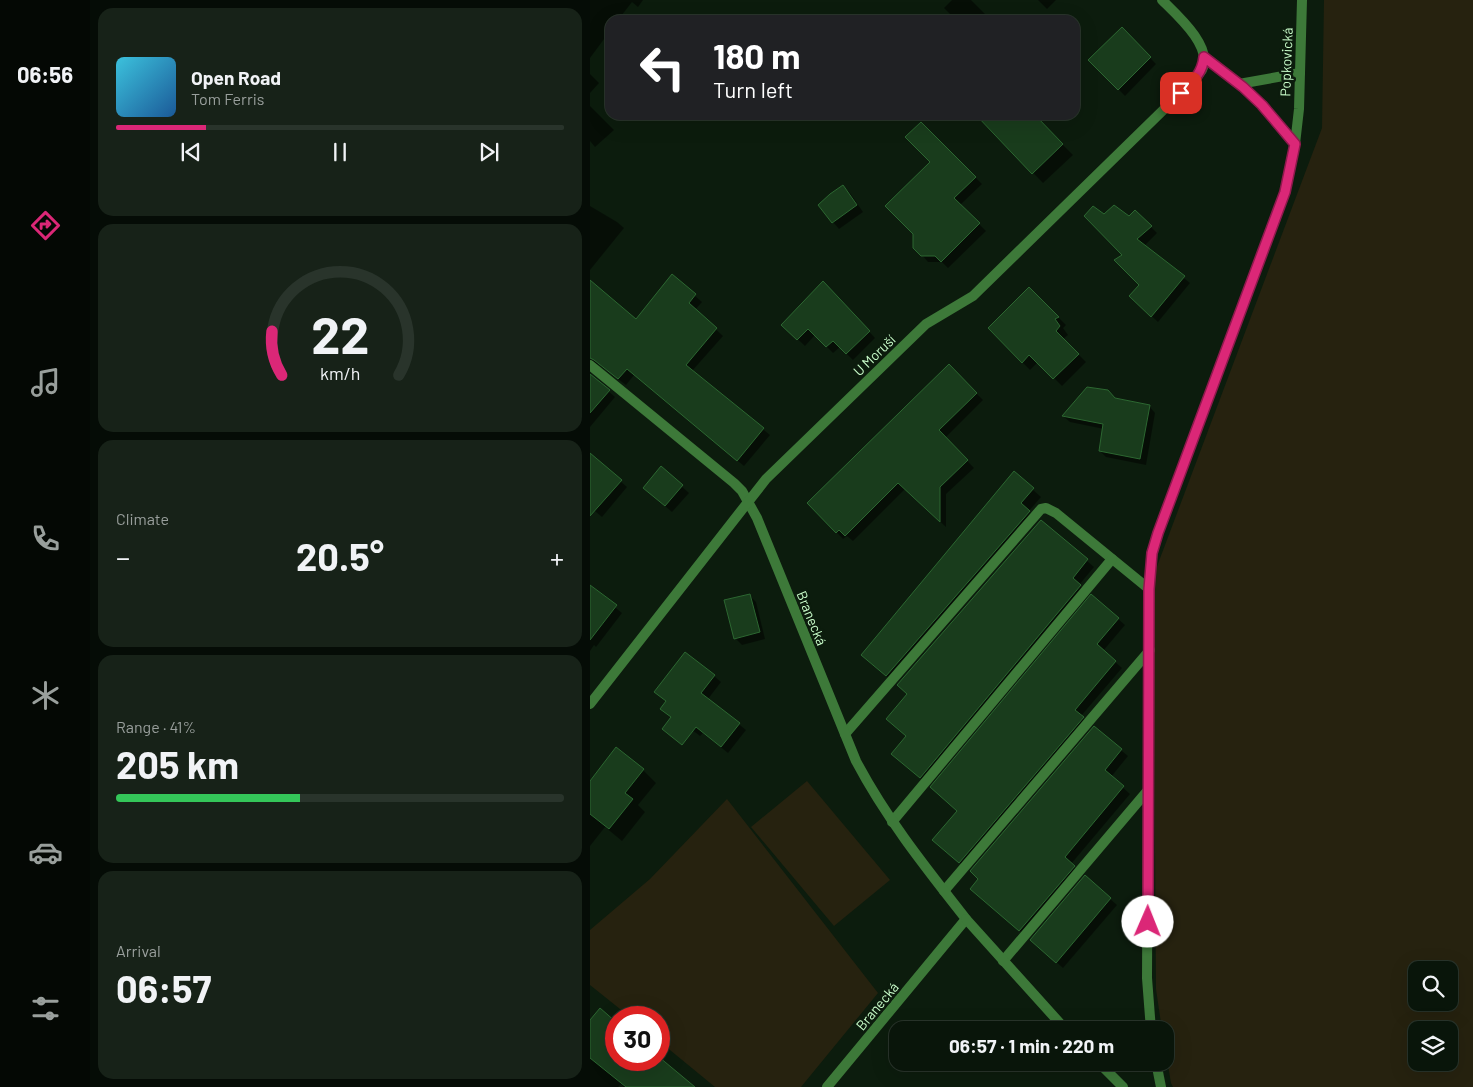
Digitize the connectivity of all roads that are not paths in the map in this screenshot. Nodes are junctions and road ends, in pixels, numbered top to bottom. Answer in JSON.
{"nodes":[{"id":1,"x":1162,"y":0,"type":"edge"},
{"id":2,"x":1302,"y":0,"type":"edge"},
{"id":3,"x":1204,"y":57,"type":"junction"},
{"id":4,"x":1300,"y":73,"type":"junction"},
{"id":5,"x":1239,"y":84,"type":"junction"},
{"id":6,"x":1295,"y":144,"type":"junction"},
{"id":7,"x":590,"y":365,"type":"edge"},
{"id":8,"x":748,"y":501,"type":"junction"},
{"id":9,"x":1112,"y":559,"type":"junction"},
{"id":10,"x":1149,"y":589,"type":"junction"},
{"id":11,"x":1150,"y":650,"type":"junction"},
{"id":12,"x":590,"y":704,"type":"edge"},
{"id":13,"x":845,"y":734,"type":"junction"},
{"id":14,"x":1149,"y":789,"type":"junction"},
{"id":15,"x":892,"y":822,"type":"junction"},
{"id":16,"x":944,"y":891,"type":"junction"},
{"id":17,"x":966,"y":919,"type":"junction"},
{"id":18,"x":1003,"y":961,"type":"junction"},
{"id":19,"x":1058,"y":1021,"type":"edge"},
{"id":20,"x":1150,"y":1021,"type":"edge"},
{"id":21,"x":1107,"y":1071,"type":"edge"},
{"id":22,"x":1158,"y":1071,"type":"edge"},
{"id":23,"x":827,"y":1087,"type":"edge"},
{"id":24,"x":1123,"y":1087,"type":"edge"},
{"id":25,"x":1161,"y":1087,"type":"edge"}],
"edges":[{"from":1,"to":3,"type":"street"},
{"from":2,"to":4,"type":"street","name":"Popkovická"},
{"from":3,"to":5,"type":"street"},
{"from":3,"to":8,"type":"street","name":"U Moruší"},
{"from":4,"to":5,"type":"street"},
{"from":4,"to":6,"type":"street","name":"Popkovická"},
{"from":5,"to":6,"type":"street"},
{"from":6,"to":10,"type":"street","name":"Popkovická"},
{"from":7,"to":8,"type":"street","name":"Branecká"},
{"from":8,"to":12,"type":"street","name":"U Moruší"},
{"from":8,"to":13,"type":"street","name":"Branecká"},
{"from":9,"to":10,"type":"street"},
{"from":9,"to":13,"type":"street"},
{"from":9,"to":15,"type":"street"},
{"from":10,"to":11,"type":"street","name":"Popkovická"},
{"from":11,"to":14,"type":"street","name":"Popkovická"},
{"from":11,"to":16,"type":"street"},
{"from":13,"to":15,"type":"street","name":"Branecká"},
{"from":14,"to":18,"type":"street"},
{"from":14,"to":20,"type":"street","name":"Popkovická"},
{"from":15,"to":16,"type":"street","name":"Branecká"},
{"from":16,"to":17,"type":"street","name":"Branecká"},
{"from":17,"to":18,"type":"street","name":"Branecká"},
{"from":17,"to":23,"type":"street","name":"Branecká"},
{"from":18,"to":19,"type":"street","name":"Branecká"},
{"from":21,"to":24,"type":"street"},
{"from":22,"to":25,"type":"street"}]}
